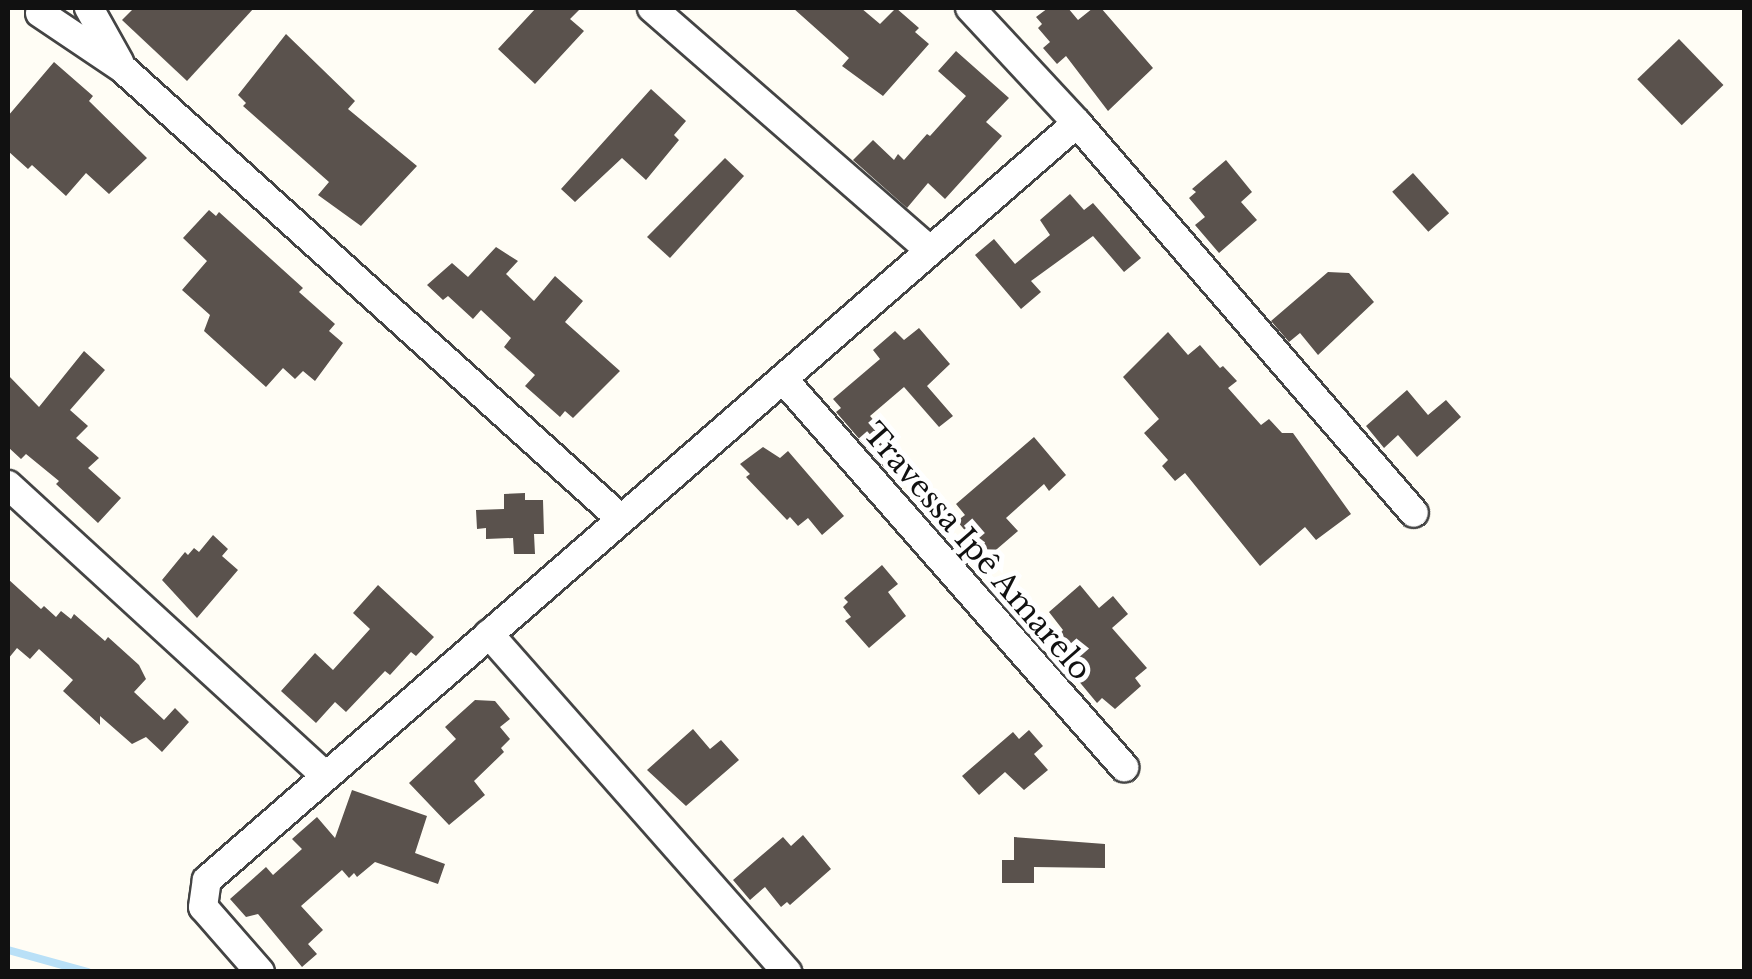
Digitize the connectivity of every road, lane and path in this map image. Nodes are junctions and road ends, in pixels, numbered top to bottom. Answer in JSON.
{"nodes":[{"id":1,"x":89,"y":8,"type":"edge"},
{"id":2,"x":652,"y":8,"type":"edge"},
{"id":3,"x":970,"y":8,"type":"edge"},
{"id":4,"x":42,"y":9,"type":"edge"},
{"id":5,"x":122,"y":68,"type":"junction"},
{"id":6,"x":1077,"y":123,"type":"junction"},
{"id":7,"x":929,"y":250,"type":"junction"},
{"id":8,"x":782,"y":379,"type":"junction"},
{"id":9,"x":8,"y":485,"type":"edge"},
{"id":10,"x":1414,"y":513,"type":"dead end"},
{"id":11,"x":621,"y":519,"type":"junction"},
{"id":12,"x":489,"y":634,"type":"junction"},
{"id":13,"x":1124,"y":767,"type":"dead end"},
{"id":14,"x":324,"y":776,"type":"junction"},
{"id":15,"x":260,"y":972,"type":"edge"},
{"id":16,"x":786,"y":972,"type":"edge"}],
"edges":[{"from":1,"to":5,"type":"street"},
{"from":2,"to":7,"type":"street"},
{"from":3,"to":6,"type":"street"},
{"from":4,"to":5,"type":"street"},
{"from":5,"to":11,"type":"street"},
{"from":6,"to":7,"type":"street"},
{"from":6,"to":10,"type":"street"},
{"from":7,"to":8,"type":"street"},
{"from":8,"to":11,"type":"street"},
{"from":8,"to":13,"type":"street","name":"Travessa Ipê Amarelo"},
{"from":9,"to":14,"type":"street"},
{"from":11,"to":12,"type":"street"},
{"from":12,"to":14,"type":"street"},
{"from":12,"to":16,"type":"street"},
{"from":14,"to":15,"type":"street"}]}
